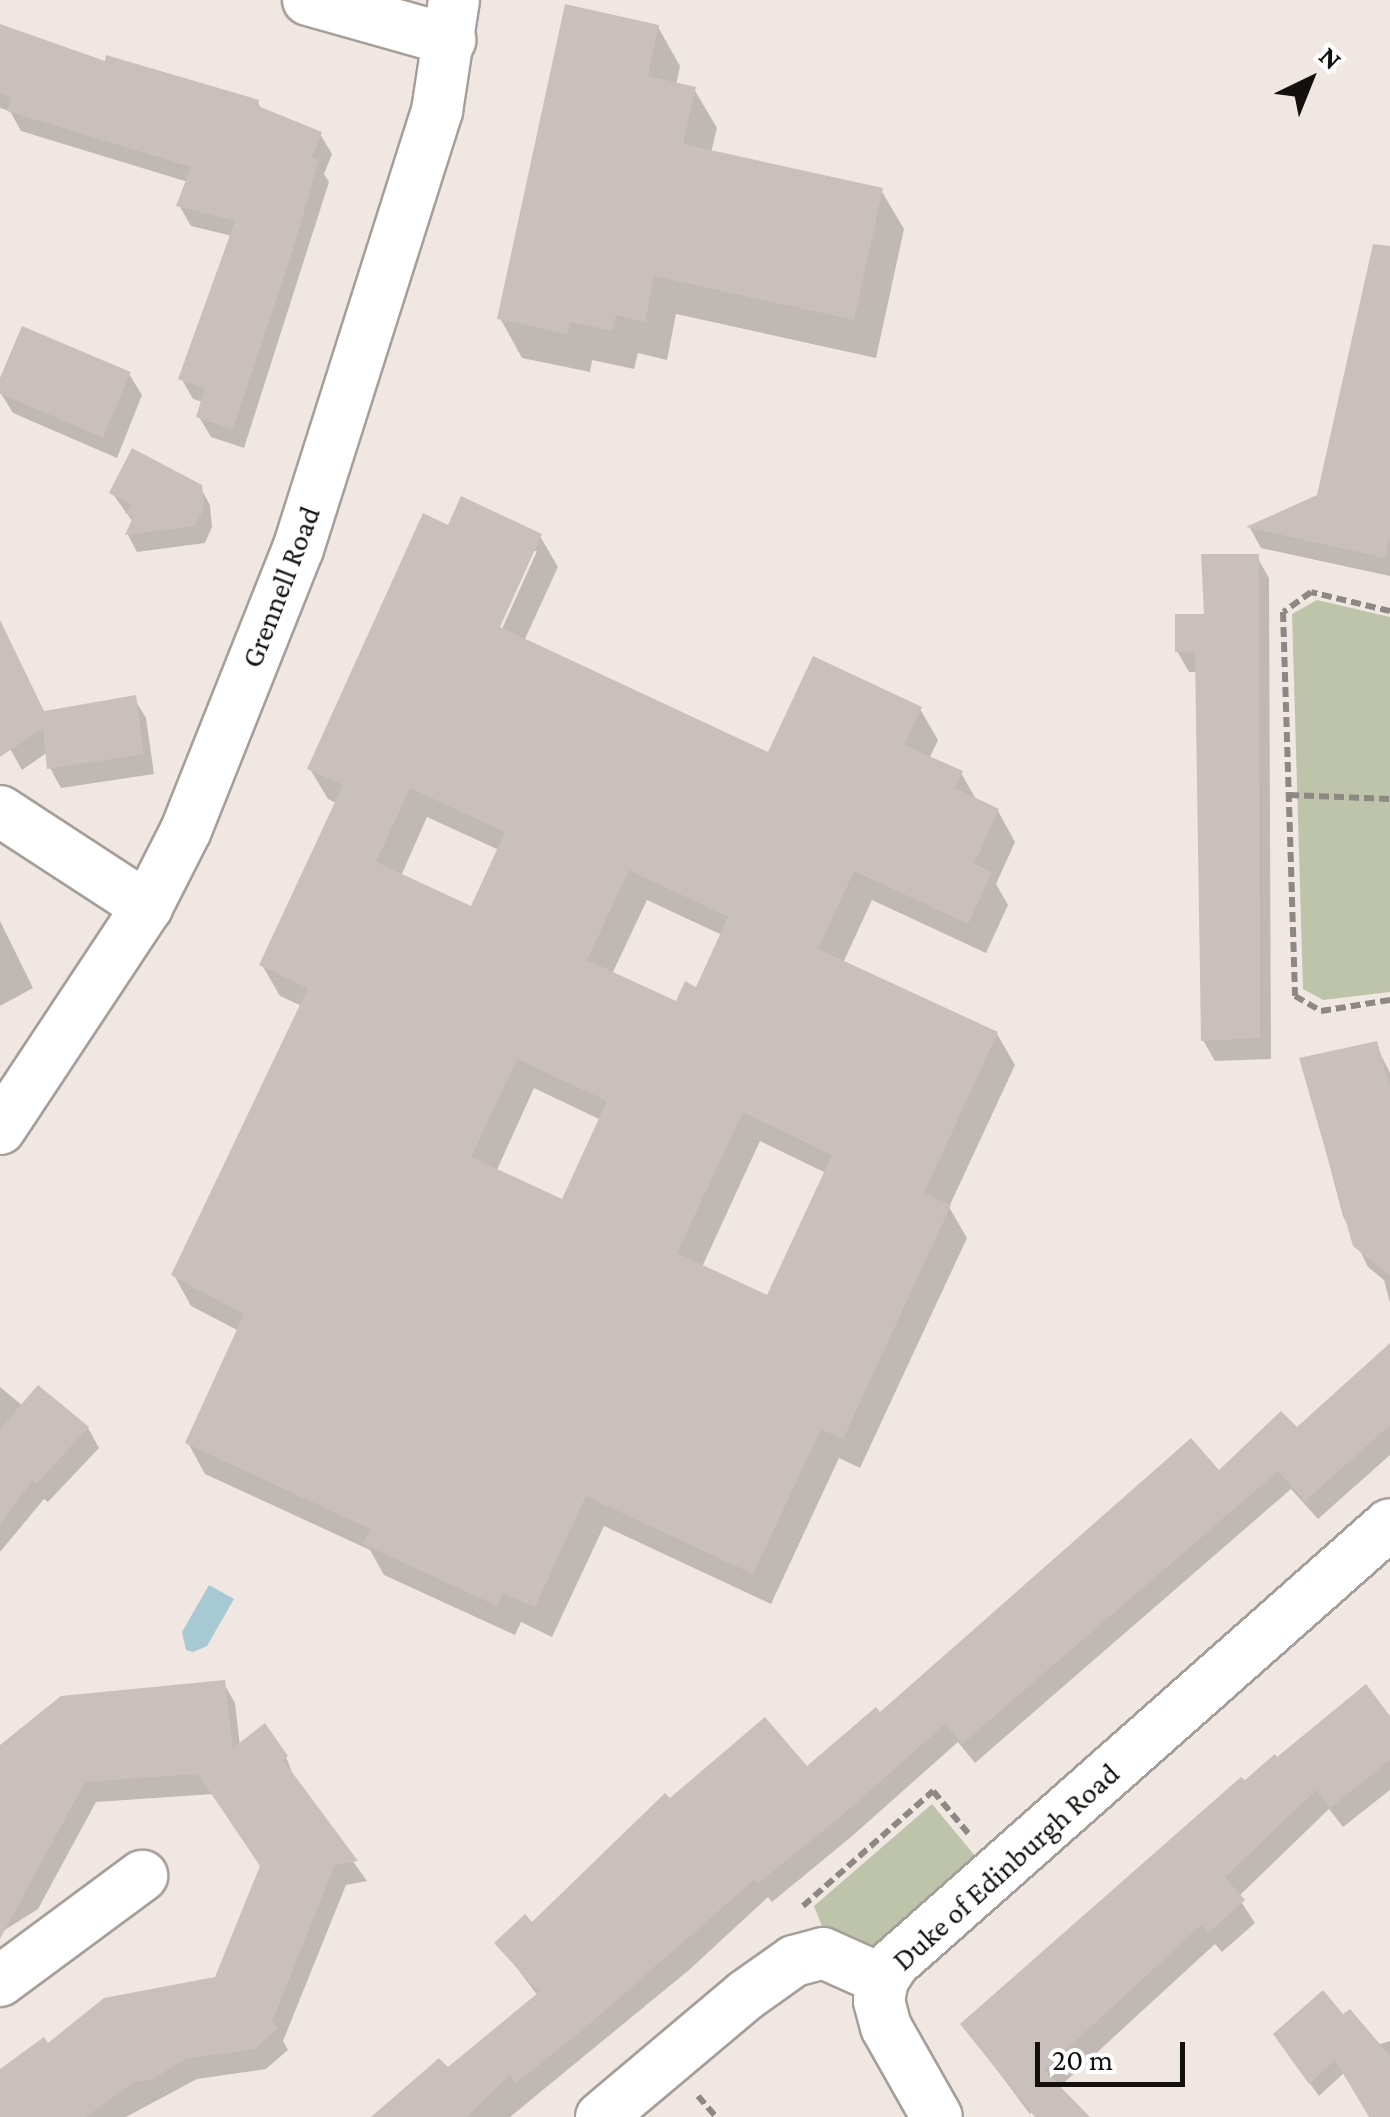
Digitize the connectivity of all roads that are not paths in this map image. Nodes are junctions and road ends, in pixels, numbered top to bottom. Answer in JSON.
{"nodes":[{"id":1,"x":308,"y":0,"type":"edge"},
{"id":2,"x":452,"y":20,"type":"edge"},
{"id":3,"x":0,"y":811,"type":"edge"},
{"id":4,"x":147,"y":907,"type":"junction"},
{"id":5,"x":0,"y":1130,"type":"edge"},
{"id":6,"x":1390,"y":1524,"type":"edge"},
{"id":7,"x":142,"y":1876,"type":"dead end"},
{"id":8,"x":883,"y":1980,"type":"junction"},
{"id":9,"x":0,"y":1981,"type":"edge"},
{"id":10,"x":600,"y":2117,"type":"edge"},
{"id":11,"x":938,"y":2117,"type":"edge"}],
"edges":[{"from":1,"to":2,"type":"street"},
{"from":2,"to":4,"type":"street","name":"Grennell Road"},
{"from":3,"to":4,"type":"street"},
{"from":4,"to":5,"type":"street","name":"Grennell Road"},
{"from":6,"to":8,"type":"street","name":"Duke of Edinburgh Road"},
{"from":7,"to":9,"type":"street"},
{"from":8,"to":10,"type":"street","name":"Duke of Edinburgh Road"},
{"from":8,"to":11,"type":"street"}]}
